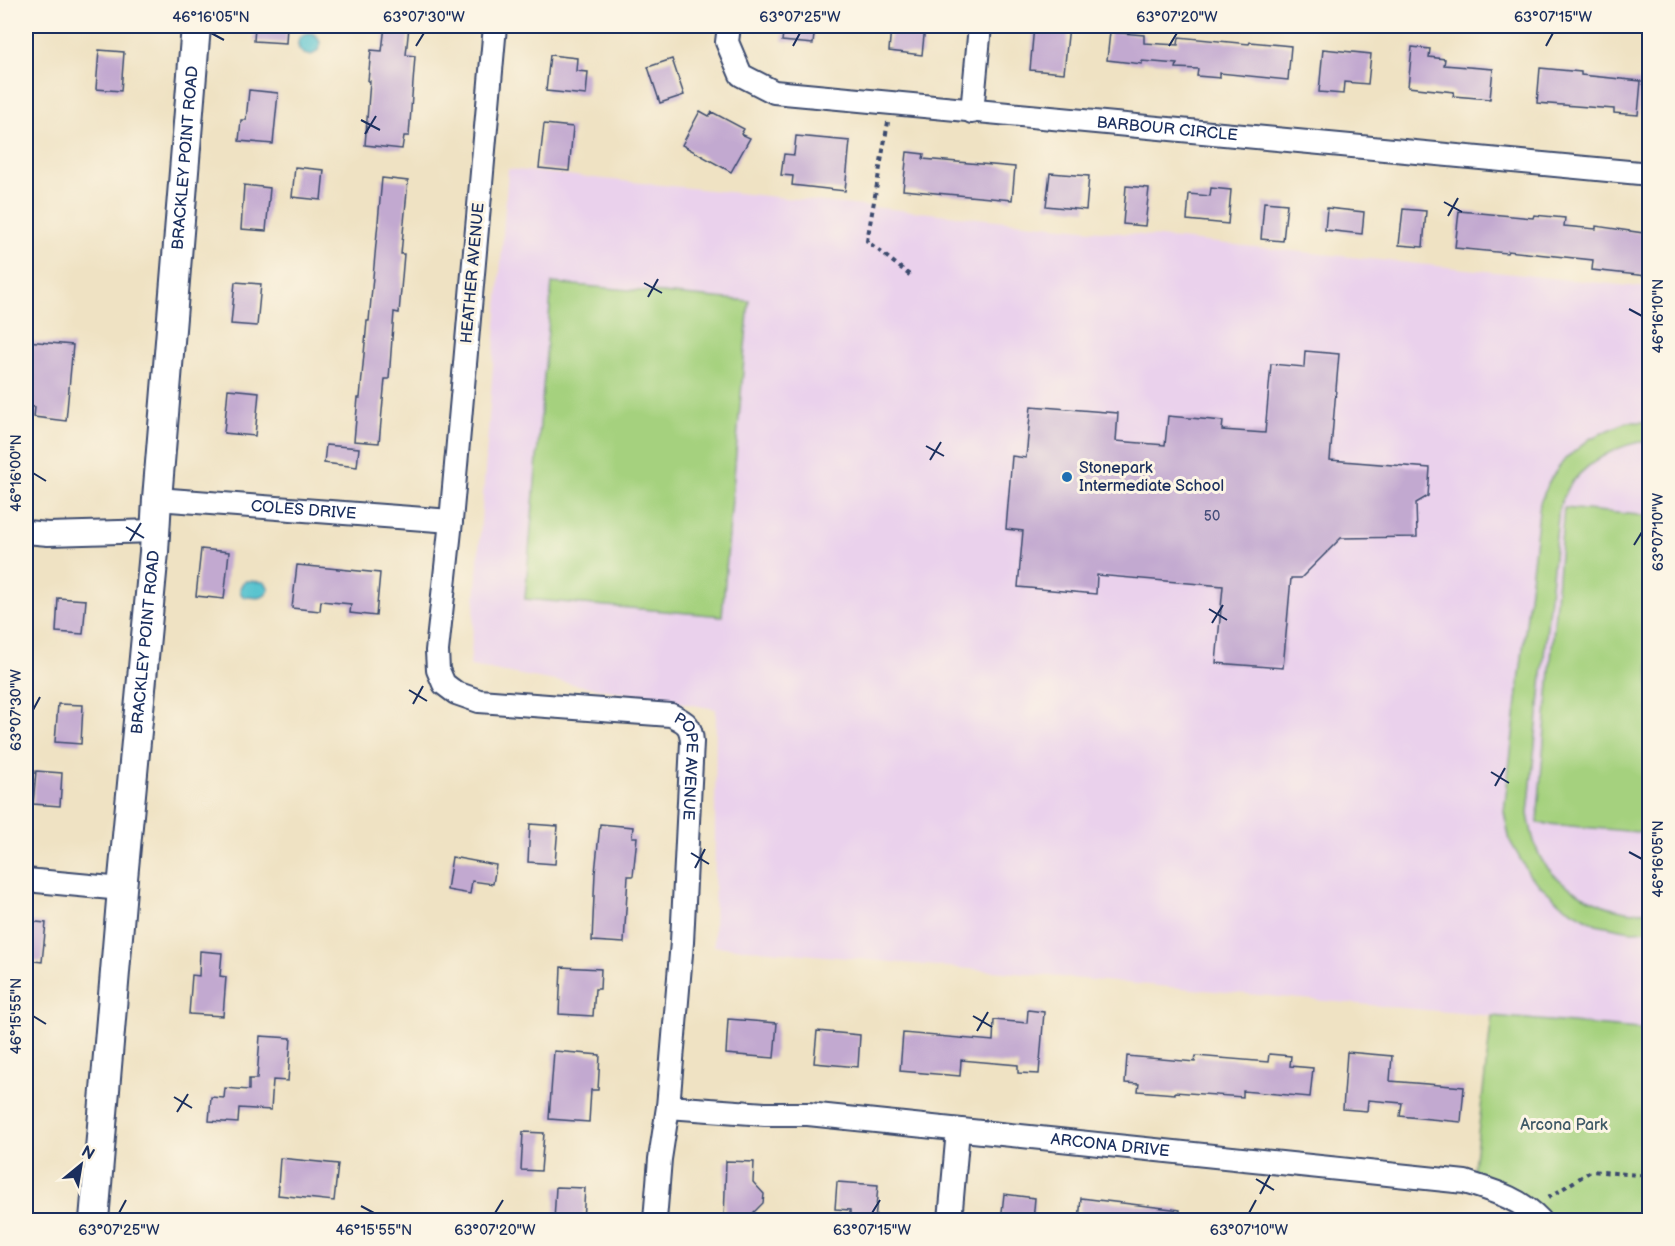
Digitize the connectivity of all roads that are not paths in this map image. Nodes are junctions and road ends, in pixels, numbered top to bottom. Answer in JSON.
{"nodes":[{"id":1,"x":196,"y":26,"type":"edge"},
{"id":2,"x":495,"y":26,"type":"edge"},
{"id":3,"x":729,"y":26,"type":"edge"},
{"id":4,"x":980,"y":26,"type":"edge"},
{"id":5,"x":972,"y":112,"type":"junction"},
{"id":6,"x":1650,"y":174,"type":"edge"},
{"id":7,"x":157,"y":499,"type":"junction"},
{"id":8,"x":451,"y":521,"type":"junction"},
{"id":9,"x":155,"y":531,"type":"junction"},
{"id":10,"x":26,"y":532,"type":"edge"},
{"id":11,"x":26,"y":880,"type":"edge"},
{"id":12,"x":122,"y":889,"type":"junction"},
{"id":13,"x":668,"y":1107,"type":"junction"},
{"id":14,"x":958,"y":1130,"type":"junction"},
{"id":15,"x":1535,"y":1215,"type":"edge"},
{"id":16,"x":94,"y":1221,"type":"edge"},
{"id":17,"x":655,"y":1221,"type":"edge"},
{"id":18,"x":950,"y":1221,"type":"edge"}],
"edges":[{"from":1,"to":7,"type":"main road","name":"BRACKLEY POINT ROAD"},
{"from":2,"to":8,"type":"street","name":"HEATHER AVENUE"},
{"from":3,"to":5,"type":"street","name":"BARBOUR CIRCLE"},
{"from":4,"to":5,"type":"street"},
{"from":5,"to":6,"type":"street","name":"BARBOUR CIRCLE"},
{"from":7,"to":8,"type":"street","name":"COLES DRIVE"},
{"from":7,"to":9,"type":"main road","name":"BRACKLEY POINT ROAD"},
{"from":8,"to":13,"type":"street","name":"POPE AVENUE"},
{"from":9,"to":10,"type":"street"},
{"from":9,"to":12,"type":"main road","name":"BRACKLEY POINT ROAD"},
{"from":11,"to":12,"type":"street"},
{"from":12,"to":16,"type":"main road","name":"BRACKLEY POINT ROAD"},
{"from":13,"to":14,"type":"street","name":"ARCONA DRIVE"},
{"from":13,"to":17,"type":"street","name":"POPE AVENUE"},
{"from":14,"to":15,"type":"street","name":"ARCONA DRIVE"},
{"from":14,"to":18,"type":"street"}]}
